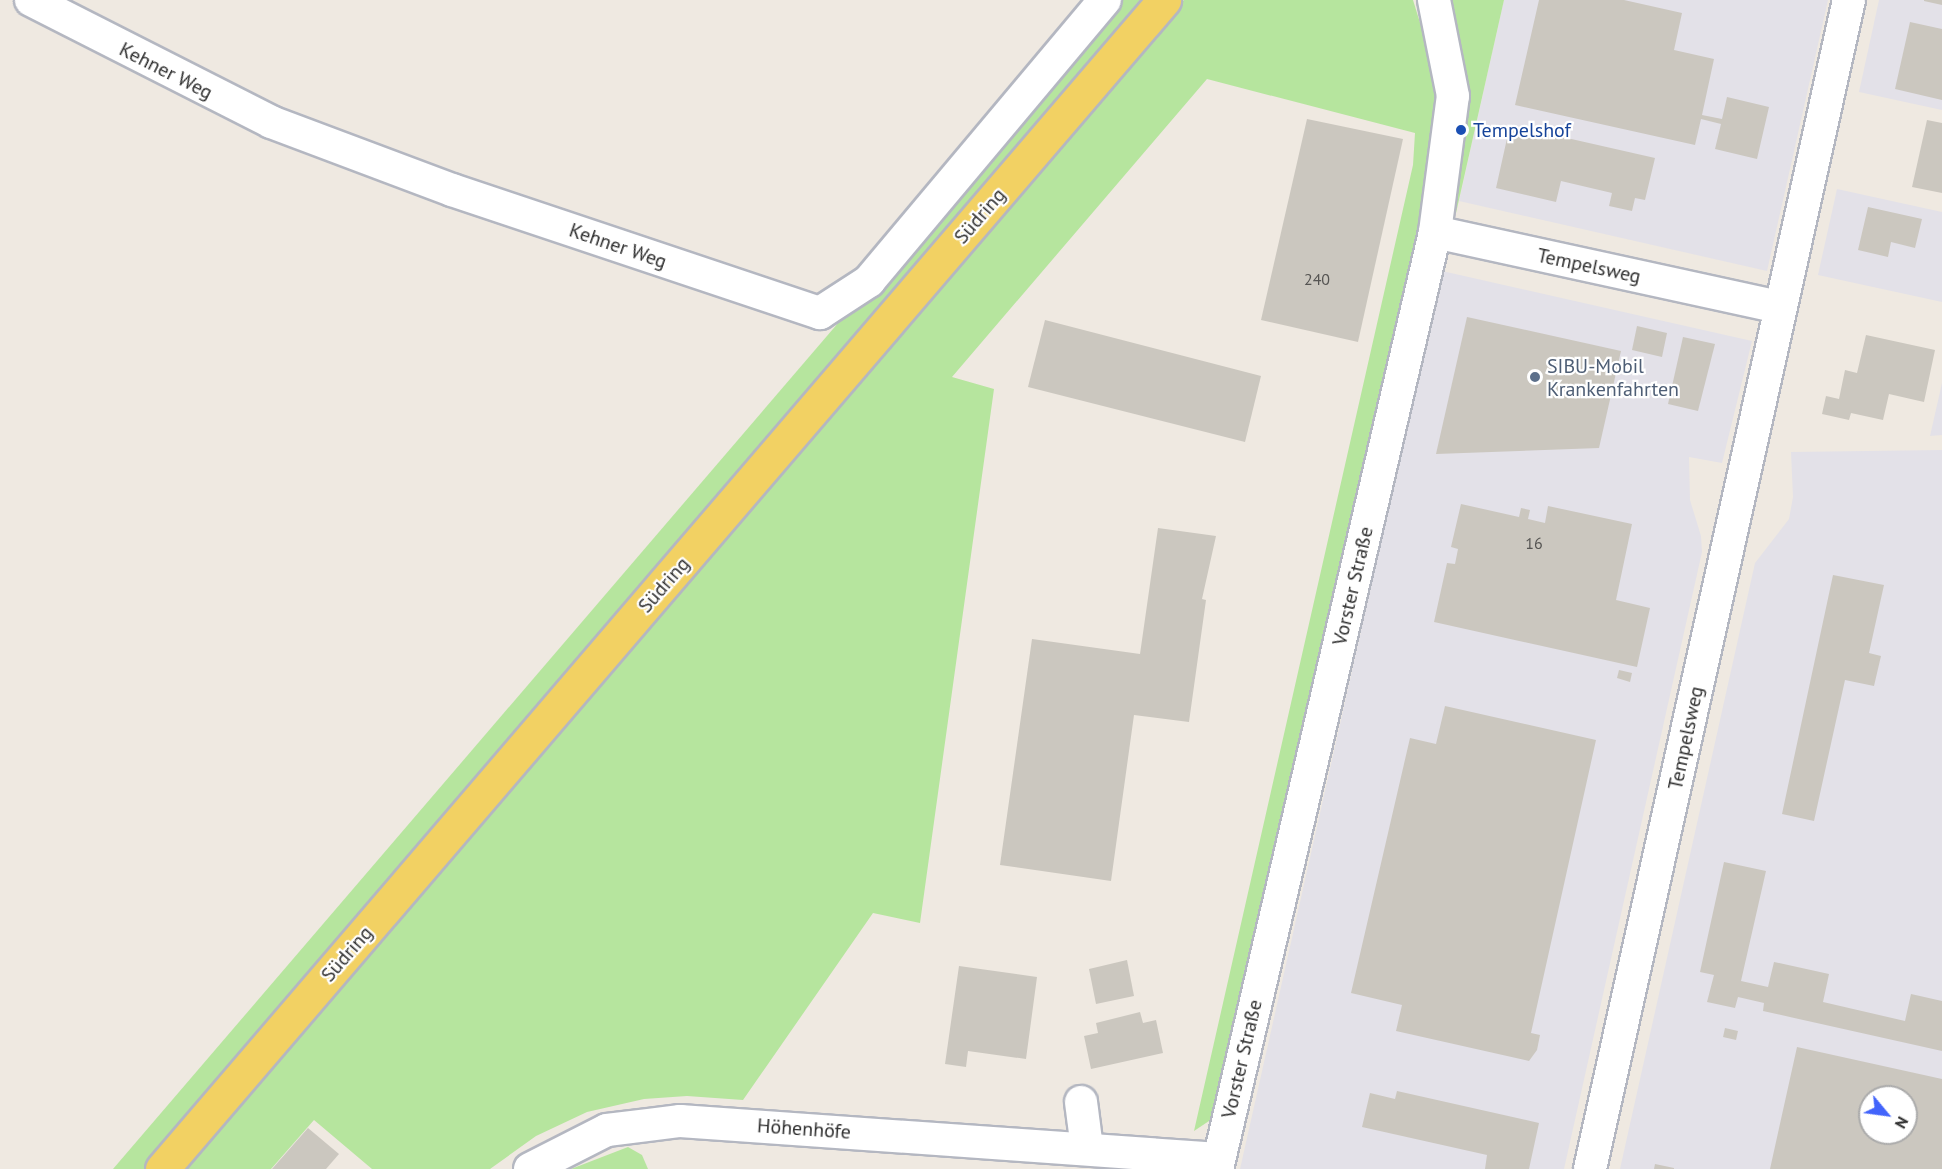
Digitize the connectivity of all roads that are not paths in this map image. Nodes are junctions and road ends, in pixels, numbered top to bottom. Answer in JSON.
{"nodes":[{"id":1,"x":31,"y":0,"type":"edge"},
{"id":2,"x":1105,"y":0,"type":"edge"},
{"id":3,"x":1164,"y":0,"type":"edge"},
{"id":4,"x":1434,"y":0,"type":"edge"},
{"id":5,"x":1849,"y":0,"type":"edge"},
{"id":6,"x":1435,"y":232,"type":"junction"},
{"id":7,"x":1779,"y":307,"type":"junction"},
{"id":8,"x":1081,"y":1102,"type":"dead end"},
{"id":9,"x":1087,"y":1148,"type":"junction"},
{"id":10,"x":1218,"y":1164,"type":"edge"},
{"id":11,"x":162,"y":1169,"type":"edge"},
{"id":12,"x":530,"y":1169,"type":"edge"},
{"id":13,"x":1590,"y":1169,"type":"edge"}],
"edges":[{"from":1,"to":2,"type":"street","name":"Kehner Weg"},
{"from":3,"to":11,"type":"main road","name":"Südring"},
{"from":4,"to":6,"type":"street","name":"Vorster Straße"},
{"from":5,"to":7,"type":"street","name":"Tempelsweg"},
{"from":6,"to":7,"type":"street","name":"Tempelsweg"},
{"from":6,"to":10,"type":"street","name":"Vorster Straße"},
{"from":7,"to":13,"type":"street","name":"Tempelsweg"},
{"from":8,"to":9,"type":"street"},
{"from":9,"to":10,"type":"street","name":"Höhenhöfe"},
{"from":9,"to":12,"type":"street","name":"Höhenhöfe"}]}
